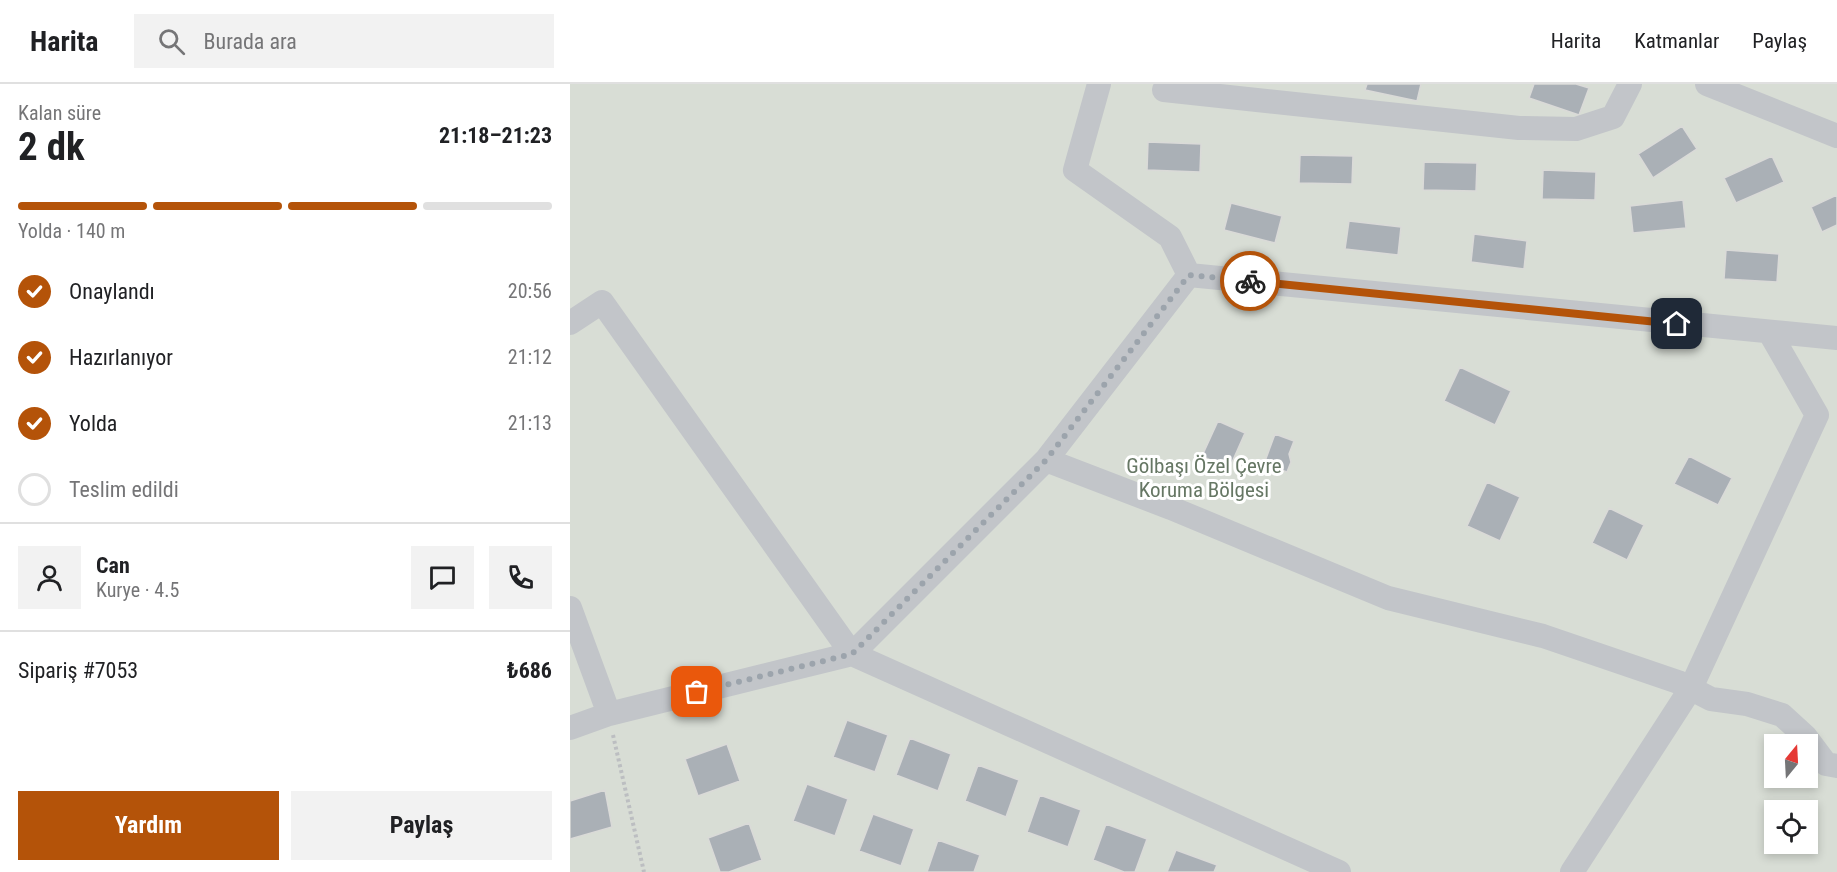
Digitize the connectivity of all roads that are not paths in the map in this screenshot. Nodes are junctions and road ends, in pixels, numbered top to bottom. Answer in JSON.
{"nodes":[{"id":1,"x":1099,"y":84,"type":"edge"},
{"id":2,"x":1630,"y":84,"type":"edge"},
{"id":3,"x":1707,"y":84,"type":"edge"},
{"id":4,"x":1164,"y":90,"type":"dead end"},
{"id":5,"x":1837,"y":136,"type":"edge"},
{"id":6,"x":1189,"y":275,"type":"junction"},
{"id":7,"x":570,"y":323,"type":"edge"},
{"id":8,"x":1770,"y":333,"type":"junction"},
{"id":9,"x":1837,"y":338,"type":"edge"},
{"id":10,"x":1046,"y":460,"type":"junction"},
{"id":11,"x":570,"y":608,"type":"edge"},
{"id":12,"x":852,"y":654,"type":"junction"},
{"id":13,"x":1691,"y":688,"type":"junction"},
{"id":14,"x":609,"y":714,"type":"junction"},
{"id":15,"x":570,"y":728,"type":"edge"},
{"id":16,"x":1837,"y":766,"type":"edge"},
{"id":17,"x":1339,"y":872,"type":"edge"},
{"id":18,"x":1572,"y":872,"type":"edge"}],
"edges":[{"from":1,"to":6,"type":"street"},
{"from":2,"to":4,"type":"street"},
{"from":3,"to":5,"type":"street"},
{"from":6,"to":8,"type":"street"},
{"from":6,"to":10,"type":"street"},
{"from":7,"to":12,"type":"street"},
{"from":8,"to":9,"type":"street"},
{"from":8,"to":13,"type":"street"},
{"from":10,"to":12,"type":"street"},
{"from":10,"to":13,"type":"street"},
{"from":11,"to":14,"type":"street"},
{"from":12,"to":14,"type":"street"},
{"from":12,"to":17,"type":"street"},
{"from":13,"to":16,"type":"street"},
{"from":13,"to":18,"type":"street"},
{"from":14,"to":15,"type":"street"}]}
